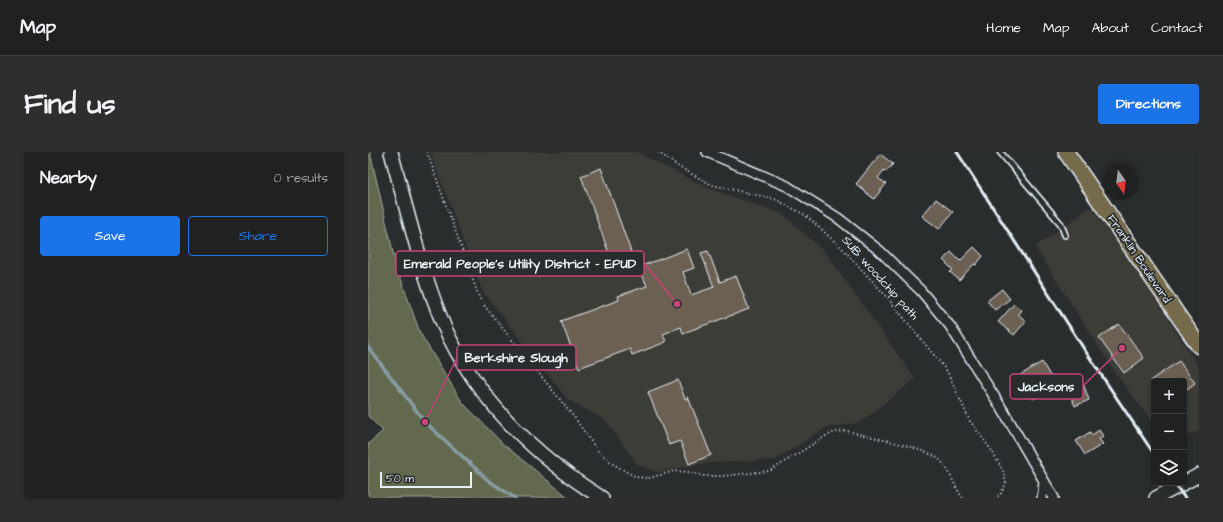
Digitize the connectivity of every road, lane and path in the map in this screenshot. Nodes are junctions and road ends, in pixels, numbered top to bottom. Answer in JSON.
{"nodes":[{"id":1,"x":391,"y":152,"type":"edge"},
{"id":2,"x":427,"y":152,"type":"edge"},
{"id":3,"x":658,"y":152,"type":"edge"},
{"id":4,"x":707,"y":152,"type":"edge"},
{"id":5,"x":1000,"y":152,"type":"edge"},
{"id":6,"x":1066,"y":152,"type":"edge"},
{"id":7,"x":1065,"y":235,"type":"dead end"},
{"id":8,"x":1199,"y":346,"type":"edge"},
{"id":9,"x":1199,"y":475,"type":"edge"},
{"id":10,"x":1044,"y":481,"type":"junction"},
{"id":11,"x":602,"y":498,"type":"edge"},
{"id":12,"x":963,"y":498,"type":"edge"},
{"id":13,"x":995,"y":498,"type":"edge"},
{"id":14,"x":1042,"y":498,"type":"edge"},
{"id":15,"x":1054,"y":498,"type":"edge"},
{"id":16,"x":1156,"y":498,"type":"edge"}],
"edges":[{"from":1,"to":11,"type":"main road"},
{"from":2,"to":12,"type":"path"},
{"from":3,"to":13,"type":"path","name":"SUB woodchip path"},
{"from":4,"to":10,"type":"street"},
{"from":5,"to":7,"type":"lane"},
{"from":6,"to":8,"type":"main road","name":"Franklin Boulevard"},
{"from":9,"to":16,"type":"main road"},
{"from":10,"to":14,"type":"street"},
{"from":10,"to":15,"type":"street"}]}
